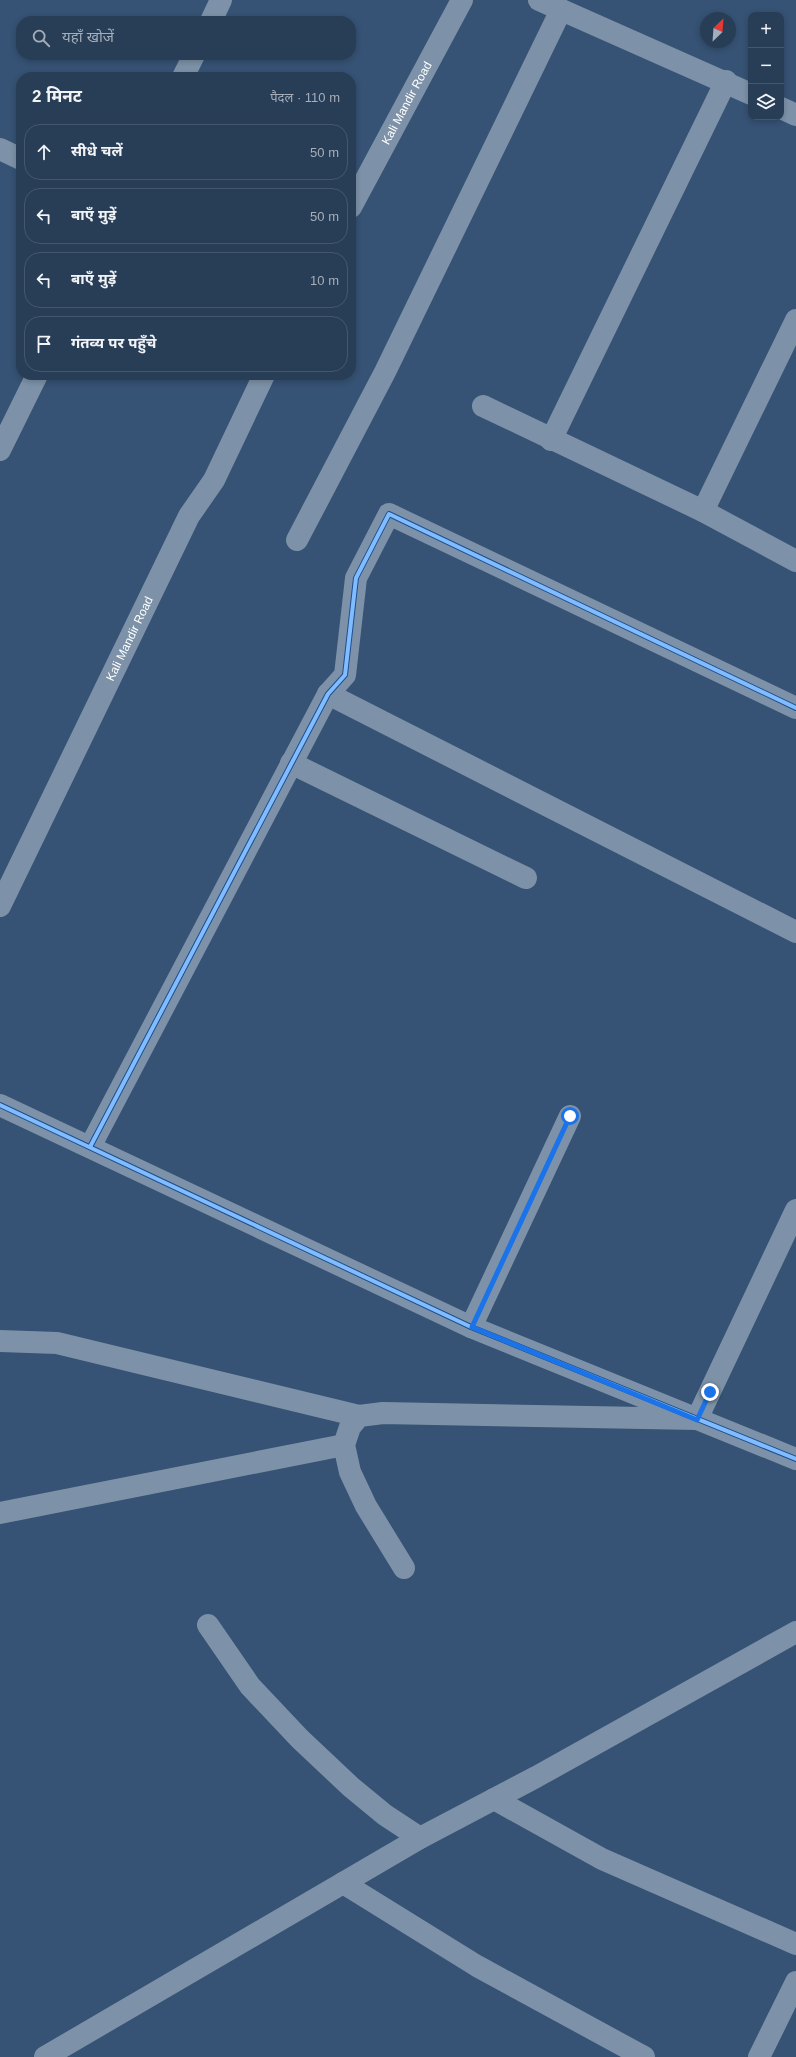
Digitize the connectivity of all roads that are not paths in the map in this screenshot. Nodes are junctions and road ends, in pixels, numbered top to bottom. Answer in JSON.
{"nodes":[{"id":1,"x":221,"y":0,"type":"edge"},
{"id":2,"x":462,"y":0,"type":"edge"},
{"id":3,"x":539,"y":0,"type":"edge"},
{"id":4,"x":560,"y":10,"type":"junction"},
{"id":5,"x":213,"y":16,"type":"edge"},
{"id":6,"x":192,"y":60,"type":"edge"},
{"id":7,"x":186,"y":72,"type":"edge"},
{"id":8,"x":726,"y":81,"type":"junction"},
{"id":9,"x":748,"y":92,"type":"edge"},
{"id":10,"x":784,"y":109,"type":"edge"},
{"id":11,"x":796,"y":115,"type":"edge"},
{"id":12,"x":0,"y":149,"type":"edge"},
{"id":13,"x":16,"y":157,"type":"edge"},
{"id":14,"x":356,"y":198,"type":"edge"},
{"id":15,"x":796,"y":320,"type":"edge"},
{"id":16,"x":35,"y":380,"type":"edge"},
{"id":17,"x":262,"y":380,"type":"edge"},
{"id":18,"x":483,"y":406,"type":"dead end"},
{"id":19,"x":551,"y":440,"type":"junction"},
{"id":20,"x":0,"y":450,"type":"edge"},
{"id":21,"x":703,"y":511,"type":"junction"},
{"id":22,"x":297,"y":540,"type":"dead end"},
{"id":23,"x":796,"y":561,"type":"edge"},
{"id":24,"x":328,"y":694,"type":"junction"},
{"id":25,"x":796,"y":708,"type":"edge"},
{"id":26,"x":291,"y":763,"type":"junction"},
{"id":27,"x":526,"y":878,"type":"dead end"},
{"id":28,"x":0,"y":906,"type":"edge"},
{"id":29,"x":796,"y":932,"type":"edge"},
{"id":30,"x":0,"y":1105,"type":"edge"},
{"id":31,"x":570,"y":1116,"type":"dead end"},
{"id":32,"x":90,"y":1147,"type":"junction"},
{"id":33,"x":796,"y":1210,"type":"edge"},
{"id":34,"x":472,"y":1327,"type":"junction"},
{"id":35,"x":0,"y":1341,"type":"edge"},
{"id":36,"x":359,"y":1416,"type":"junction"},
{"id":37,"x":697,"y":1420,"type":"junction"},
{"id":38,"x":344,"y":1445,"type":"junction"},
{"id":39,"x":796,"y":1459,"type":"edge"},
{"id":40,"x":0,"y":1513,"type":"edge"},
{"id":41,"x":404,"y":1568,"type":"dead end"},
{"id":42,"x":208,"y":1625,"type":"dead end"},
{"id":43,"x":796,"y":1632,"type":"edge"},
{"id":44,"x":494,"y":1799,"type":"junction"},
{"id":45,"x":420,"y":1838,"type":"junction"},
{"id":46,"x":343,"y":1883,"type":"junction"},
{"id":47,"x":796,"y":1944,"type":"edge"},
{"id":48,"x":796,"y":1982,"type":"edge"},
{"id":49,"x":45,"y":2057,"type":"edge"},
{"id":50,"x":644,"y":2057,"type":"edge"},
{"id":51,"x":760,"y":2057,"type":"edge"}],
"edges":[{"from":1,"to":5,"type":"street"},
{"from":2,"to":14,"type":"street","name":"Kali Mandir Road"},
{"from":3,"to":4,"type":"street"},
{"from":4,"to":8,"type":"street"},
{"from":4,"to":22,"type":"street"},
{"from":6,"to":7,"type":"street"},
{"from":8,"to":9,"type":"street"},
{"from":8,"to":19,"type":"street"},
{"from":10,"to":11,"type":"street"},
{"from":12,"to":13,"type":"street"},
{"from":15,"to":21,"type":"street"},
{"from":16,"to":20,"type":"street"},
{"from":17,"to":28,"type":"street","name":"Kali Mandir Road"},
{"from":18,"to":19,"type":"street"},
{"from":19,"to":21,"type":"street"},
{"from":21,"to":23,"type":"street"},
{"from":24,"to":25,"type":"street"},
{"from":24,"to":26,"type":"street"},
{"from":24,"to":29,"type":"street"},
{"from":26,"to":27,"type":"street"},
{"from":26,"to":32,"type":"street"},
{"from":30,"to":32,"type":"street"},
{"from":31,"to":34,"type":"street"},
{"from":32,"to":34,"type":"street"},
{"from":33,"to":37,"type":"street"},
{"from":34,"to":37,"type":"street"},
{"from":35,"to":36,"type":"street"},
{"from":36,"to":37,"type":"street"},
{"from":36,"to":38,"type":"street"},
{"from":37,"to":39,"type":"street"},
{"from":38,"to":40,"type":"street"},
{"from":38,"to":41,"type":"street"},
{"from":42,"to":45,"type":"street"},
{"from":43,"to":44,"type":"street"},
{"from":44,"to":45,"type":"street"},
{"from":44,"to":47,"type":"street"},
{"from":45,"to":46,"type":"street"},
{"from":46,"to":49,"type":"street"},
{"from":46,"to":50,"type":"street"},
{"from":48,"to":51,"type":"street"}]}
